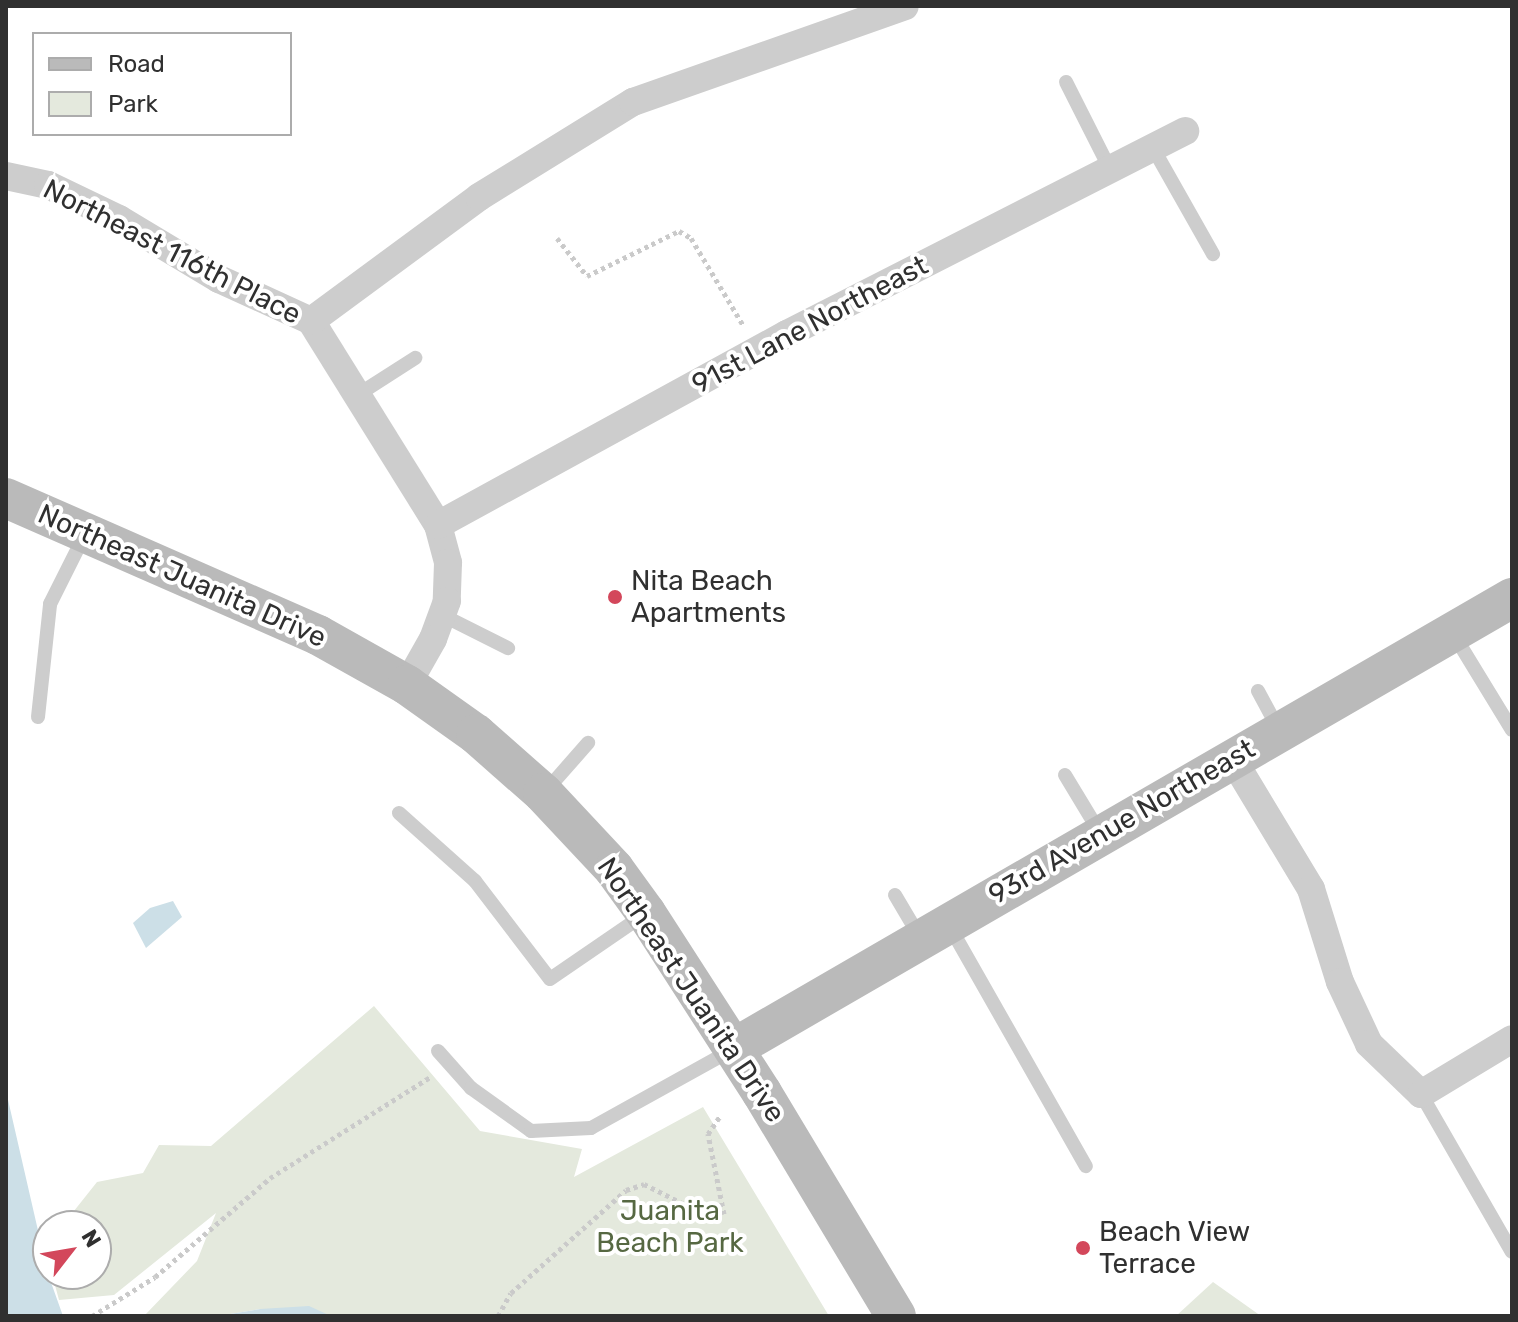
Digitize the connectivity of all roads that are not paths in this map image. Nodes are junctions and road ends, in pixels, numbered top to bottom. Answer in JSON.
{"nodes":[{"id":1,"x":905,"y":6,"type":"edge"},
{"id":2,"x":1066,"y":82,"type":"dead end"},
{"id":3,"x":1185,"y":131,"type":"dead end"},
{"id":4,"x":1153,"y":148,"type":"junction"},
{"id":5,"x":1110,"y":169,"type":"junction"},
{"id":6,"x":6,"y":176,"type":"edge"},
{"id":7,"x":1213,"y":254,"type":"dead end"},
{"id":8,"x":311,"y":321,"type":"junction"},
{"id":9,"x":415,"y":358,"type":"dead end"},
{"id":10,"x":359,"y":394,"type":"junction"},
{"id":11,"x":6,"y":498,"type":"edge"},
{"id":12,"x":438,"y":525,"type":"junction"},
{"id":13,"x":86,"y":532,"type":"junction"},
{"id":14,"x":1512,"y":598,"type":"edge"},
{"id":15,"x":442,"y":615,"type":"junction"},
{"id":16,"x":1452,"y":632,"type":"junction"},
{"id":17,"x":508,"y":648,"type":"dead end"},
{"id":18,"x":407,"y":685,"type":"junction"},
{"id":19,"x":1258,"y":691,"type":"dead end"},
{"id":20,"x":38,"y":717,"type":"dead end"},
{"id":21,"x":1279,"y":730,"type":"junction"},
{"id":22,"x":1512,"y":730,"type":"edge"},
{"id":23,"x":588,"y":743,"type":"dead end"},
{"id":24,"x":1232,"y":758,"type":"junction"},
{"id":25,"x":1065,"y":775,"type":"dead end"},
{"id":26,"x":543,"y":793,"type":"junction"},
{"id":27,"x":399,"y":813,"type":"dead end"},
{"id":28,"x":1100,"y":834,"type":"junction"},
{"id":29,"x":895,"y":895,"type":"dead end"},
{"id":30,"x":646,"y":913,"type":"junction"},
{"id":31,"x":935,"y":931,"type":"junction"},
{"id":32,"x":1512,"y":1039,"type":"edge"},
{"id":33,"x":734,"y":1048,"type":"junction"},
{"id":34,"x":438,"y":1051,"type":"dead end"},
{"id":35,"x":1421,"y":1094,"type":"junction"},
{"id":36,"x":1086,"y":1166,"type":"dead end"},
{"id":37,"x":1512,"y":1252,"type":"edge"},
{"id":38,"x":896,"y":1316,"type":"edge"}],
"edges":[{"from":1,"to":8,"type":"street"},
{"from":2,"to":5,"type":"lane"},
{"from":3,"to":4,"type":"street","name":"91st Lane Northeast"},
{"from":4,"to":5,"type":"street","name":"91st Lane Northeast"},
{"from":4,"to":7,"type":"lane"},
{"from":5,"to":12,"type":"street","name":"91st Lane Northeast"},
{"from":6,"to":8,"type":"street","name":"Northeast 116th Place"},
{"from":8,"to":10,"type":"street","name":"Northeast 116th Place"},
{"from":9,"to":10,"type":"lane"},
{"from":10,"to":12,"type":"street","name":"Northeast 116th Place"},
{"from":11,"to":13,"type":"main road","name":"Northeast Juanita Drive"},
{"from":12,"to":15,"type":"street","name":"Northeast 116th Place"},
{"from":13,"to":18,"type":"main road","name":"Northeast Juanita Drive"},
{"from":13,"to":20,"type":"lane"},
{"from":14,"to":16,"type":"main road","name":"93rd Avenue Northeast"},
{"from":15,"to":17,"type":"lane"},
{"from":15,"to":18,"type":"street","name":"Northeast 116th Place"},
{"from":16,"to":21,"type":"main road","name":"93rd Avenue Northeast"},
{"from":16,"to":22,"type":"lane"},
{"from":18,"to":26,"type":"main road","name":"Northeast Juanita Drive"},
{"from":19,"to":21,"type":"lane"},
{"from":21,"to":24,"type":"main road","name":"93rd Avenue Northeast"},
{"from":23,"to":26,"type":"lane"},
{"from":24,"to":28,"type":"main road","name":"93rd Avenue Northeast"},
{"from":24,"to":35,"type":"street"},
{"from":25,"to":28,"type":"lane"},
{"from":26,"to":30,"type":"main road","name":"Northeast Juanita Drive"},
{"from":27,"to":30,"type":"lane"},
{"from":28,"to":31,"type":"main road","name":"93rd Avenue Northeast"},
{"from":29,"to":31,"type":"lane"},
{"from":30,"to":33,"type":"main road","name":"Northeast Juanita Drive"},
{"from":31,"to":33,"type":"main road","name":"93rd Avenue Northeast"},
{"from":31,"to":36,"type":"lane"},
{"from":32,"to":35,"type":"street"},
{"from":33,"to":34,"type":"lane"},
{"from":33,"to":38,"type":"main road","name":"Northeast Juanita Drive"},
{"from":35,"to":37,"type":"lane"}]}
